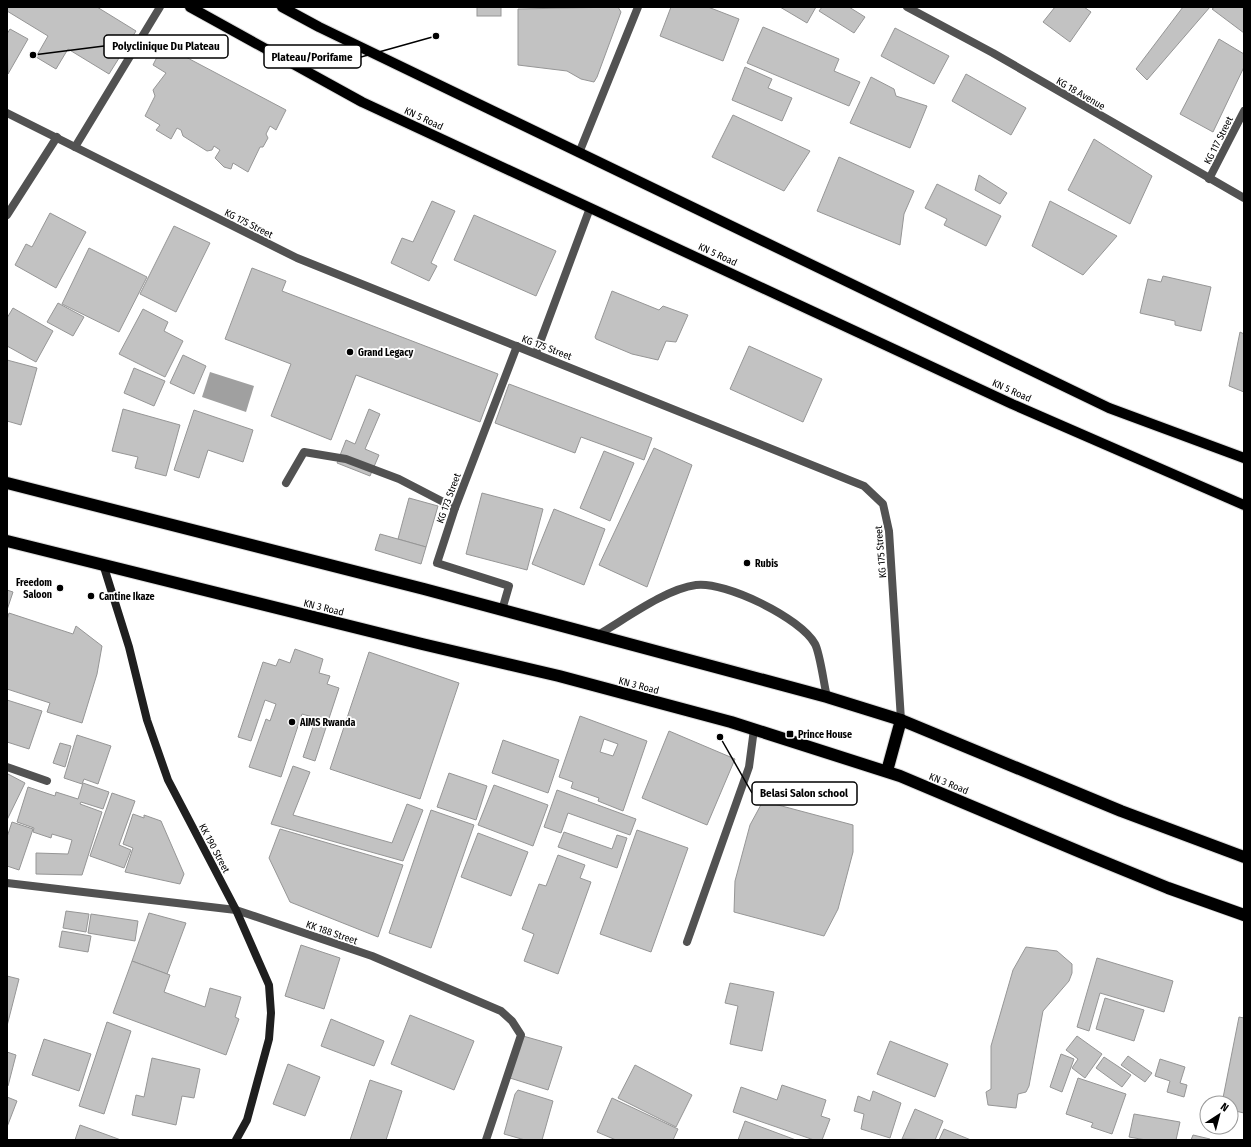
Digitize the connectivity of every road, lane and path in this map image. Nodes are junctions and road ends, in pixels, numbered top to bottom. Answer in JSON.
{"nodes":[{"id":1,"x":160,"y":7,"type":"edge"},
{"id":2,"x":190,"y":7,"type":"edge"},
{"id":3,"x":282,"y":7,"type":"edge"},
{"id":4,"x":638,"y":7,"type":"edge"},
{"id":5,"x":907,"y":7,"type":"edge"},
{"id":6,"x":1244,"y":111,"type":"edge"},
{"id":7,"x":7,"y":113,"type":"edge"},
{"id":8,"x":57,"y":137,"type":"junction"},
{"id":9,"x":75,"y":147,"type":"junction"},
{"id":10,"x":579,"y":153,"type":"junction"},
{"id":11,"x":1209,"y":179,"type":"junction"},
{"id":12,"x":1244,"y":198,"type":"edge"},
{"id":13,"x":590,"y":208,"type":"junction"},
{"id":14,"x":7,"y":215,"type":"edge"},
{"id":15,"x":517,"y":346,"type":"junction"},
{"id":16,"x":536,"y":353,"type":"junction"},
{"id":17,"x":1244,"y":458,"type":"edge"},
{"id":18,"x":286,"y":483,"type":"dead end"},
{"id":19,"x":7,"y":484,"type":"edge"},
{"id":20,"x":1244,"y":505,"type":"edge"},
{"id":21,"x":455,"y":508,"type":"junction"},
{"id":22,"x":7,"y":541,"type":"edge"},
{"id":23,"x":103,"y":564,"type":"junction"},
{"id":24,"x":502,"y":610,"type":"junction"},
{"id":25,"x":596,"y":636,"type":"junction"},
{"id":26,"x":827,"y":697,"type":"junction"},
{"id":27,"x":901,"y":720,"type":"junction"},
{"id":28,"x":754,"y":729,"type":"junction"},
{"id":29,"x":7,"y":767,"type":"edge"},
{"id":30,"x":887,"y":771,"type":"junction"},
{"id":31,"x":48,"y":781,"type":"dead end"},
{"id":32,"x":1244,"y":857,"type":"edge"},
{"id":33,"x":7,"y":883,"type":"edge"},
{"id":34,"x":236,"y":910,"type":"junction"},
{"id":35,"x":1244,"y":915,"type":"edge"},
{"id":36,"x":687,"y":942,"type":"dead end"},
{"id":37,"x":236,"y":1140,"type":"edge"},
{"id":38,"x":486,"y":1140,"type":"edge"}],
"edges":[{"from":1,"to":9,"type":"street"},
{"from":2,"to":13,"type":"main road","name":"KN 5 Road"},
{"from":3,"to":10,"type":"main road"},
{"from":4,"to":10,"type":"street"},
{"from":5,"to":11,"type":"street","name":"KG 18 Avenue"},
{"from":6,"to":11,"type":"street","name":"KG 117 Street"},
{"from":7,"to":8,"type":"street","name":"KG 175 Street"},
{"from":8,"to":9,"type":"street","name":"KG 175 Street"},
{"from":8,"to":14,"type":"street"},
{"from":9,"to":15,"type":"street","name":"KG 175 Street"},
{"from":10,"to":17,"type":"main road"},
{"from":11,"to":12,"type":"street","name":"KG 18 Avenue"},
{"from":13,"to":16,"type":"street"},
{"from":13,"to":20,"type":"main road","name":"KN 5 Road"},
{"from":15,"to":16,"type":"street","name":"KG 175 Street"},
{"from":15,"to":21,"type":"street","name":"KG 173 Street"},
{"from":16,"to":27,"type":"street","name":"KG 175 Street"},
{"from":18,"to":21,"type":"street"},
{"from":19,"to":24,"type":"highway"},
{"from":21,"to":24,"type":"street","name":"KG 173 Street"},
{"from":22,"to":23,"type":"highway","name":"KN 3 Road"},
{"from":23,"to":28,"type":"highway","name":"KN 3 Road"},
{"from":23,"to":34,"type":"street","name":"KK 190 Street"},
{"from":24,"to":25,"type":"highway"},
{"from":25,"to":26,"type":"highway"},
{"from":25,"to":26,"type":"street"},
{"from":26,"to":27,"type":"highway"},
{"from":27,"to":30,"type":"highway"},
{"from":27,"to":32,"type":"highway"},
{"from":28,"to":30,"type":"highway","name":"KN 3 Road"},
{"from":28,"to":36,"type":"street"},
{"from":29,"to":31,"type":"street"},
{"from":30,"to":35,"type":"highway","name":"KN 3 Road"},
{"from":33,"to":34,"type":"street","name":"KK 188 Street"},
{"from":34,"to":37,"type":"street","name":"KK 190 Street"},
{"from":34,"to":38,"type":"street","name":"KK 188 Street"}]}
